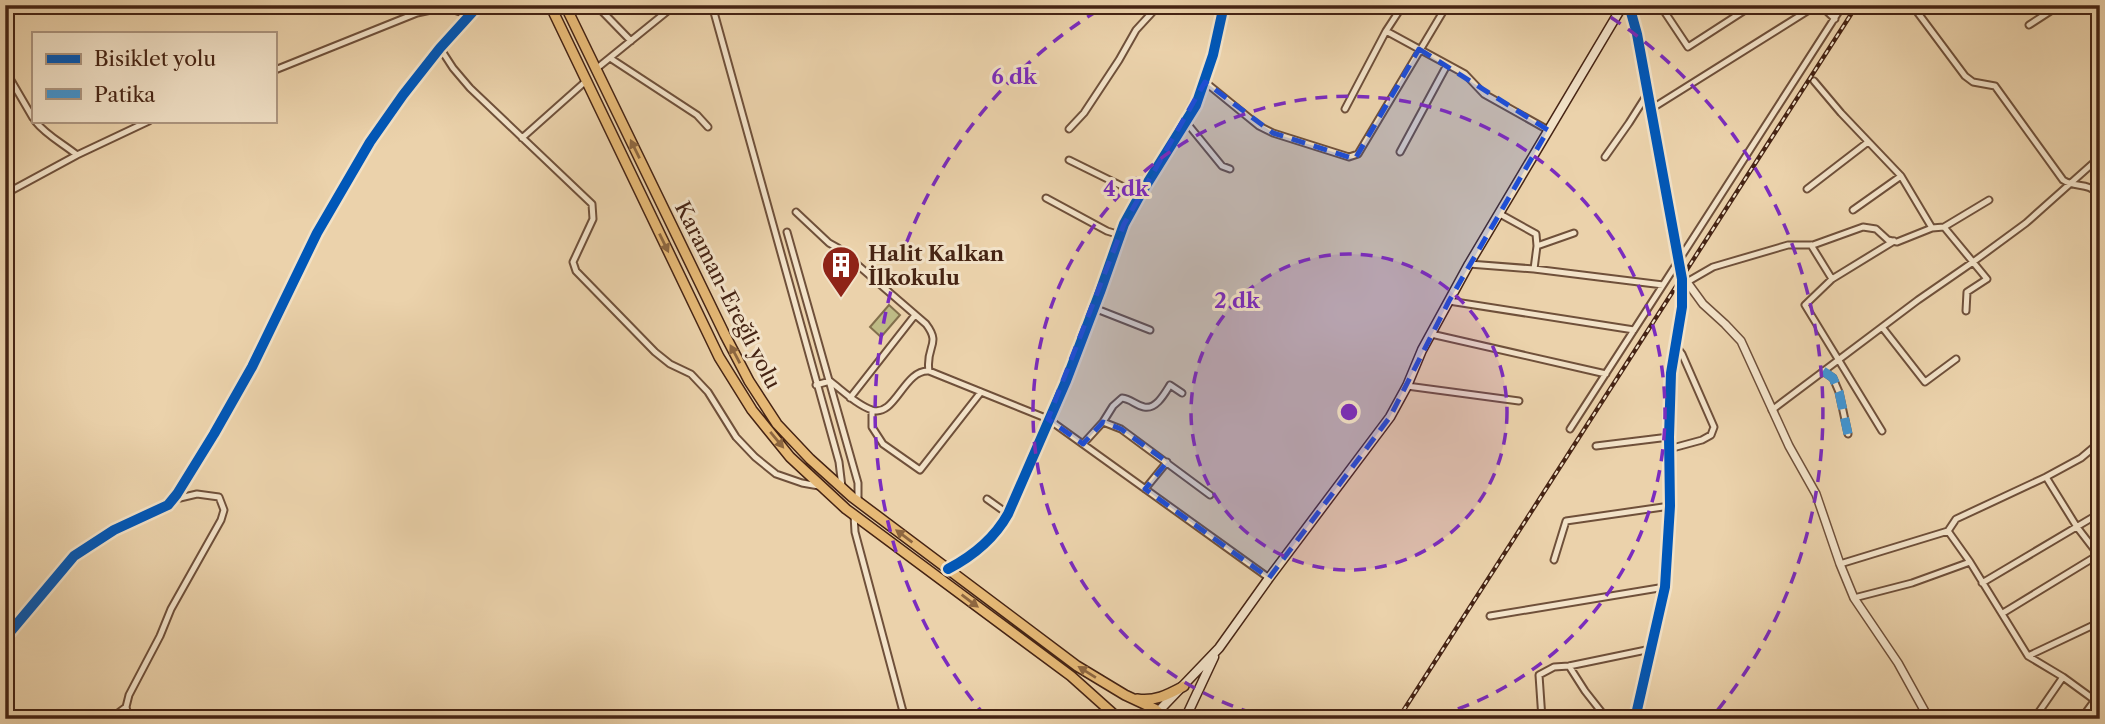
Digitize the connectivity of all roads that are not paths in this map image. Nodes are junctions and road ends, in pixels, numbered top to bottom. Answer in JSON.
{"nodes":[{"id":1,"x":479,"y":5,"type":"edge"},
{"id":2,"x":550,"y":5,"type":"edge"},
{"id":3,"x":565,"y":5,"type":"edge"},
{"id":4,"x":596,"y":5,"type":"edge"},
{"id":5,"x":675,"y":5,"type":"edge"},
{"id":6,"x":712,"y":5,"type":"edge"},
{"id":7,"x":1158,"y":5,"type":"edge"},
{"id":8,"x":1224,"y":5,"type":"edge"},
{"id":9,"x":1403,"y":5,"type":"edge"},
{"id":10,"x":1447,"y":5,"type":"edge"},
{"id":11,"x":1623,"y":5,"type":"edge"},
{"id":12,"x":1629,"y":5,"type":"edge"},
{"id":13,"x":1660,"y":5,"type":"edge"},
{"id":14,"x":1753,"y":5,"type":"edge"},
{"id":15,"x":1819,"y":5,"type":"edge"},
{"id":16,"x":1843,"y":5,"type":"edge"},
{"id":17,"x":1912,"y":5,"type":"edge"},
{"id":18,"x":2060,"y":5,"type":"edge"},
{"id":19,"x":469,"y":15,"type":"junction"},
{"id":20,"x":1835,"y":19,"type":"junction"},
{"id":21,"x":2029,"y":25,"type":"dead end"},
{"id":22,"x":1386,"y":31,"type":"junction"},
{"id":23,"x":631,"y":41,"type":"junction"},
{"id":24,"x":439,"y":48,"type":"junction"},
{"id":25,"x":1419,"y":49,"type":"junction"},
{"id":26,"x":610,"y":58,"type":"junction"},
{"id":27,"x":1447,"y":65,"type":"junction"},
{"id":28,"x":596,"y":69,"type":"junction"},
{"id":29,"x":5,"y":70,"type":"edge"},
{"id":30,"x":276,"y":71,"type":"edge"},
{"id":31,"x":9,"y":81,"type":"edge"},
{"id":32,"x":586,"y":81,"type":"junction"},
{"id":33,"x":1814,"y":81,"type":"dead end"},
{"id":34,"x":1205,"y":82,"type":"junction"},
{"id":35,"x":1648,"y":93,"type":"junction"},
{"id":36,"x":1345,"y":109,"type":"dead end"},
{"id":37,"x":1651,"y":109,"type":"junction"},
{"id":38,"x":32,"y":116,"type":"edge"},
{"id":39,"x":37,"y":122,"type":"edge"},
{"id":40,"x":147,"y":122,"type":"edge"},
{"id":41,"x":1186,"y":122,"type":"junction"},
{"id":42,"x":708,"y":127,"type":"dead end"},
{"id":43,"x":1069,"y":129,"type":"dead end"},
{"id":44,"x":1548,"y":130,"type":"junction"},
{"id":45,"x":522,"y":138,"type":"junction"},
{"id":46,"x":1868,"y":142,"type":"junction"},
{"id":47,"x":1400,"y":152,"type":"dead end"},
{"id":48,"x":77,"y":155,"type":"junction"},
{"id":49,"x":1605,"y":157,"type":"dead end"},
{"id":50,"x":2100,"y":157,"type":"edge"},
{"id":51,"x":1069,"y":160,"type":"dead end"},
{"id":52,"x":1230,"y":169,"type":"dead end"},
{"id":53,"x":1901,"y":176,"type":"junction"},
{"id":54,"x":2069,"y":184,"type":"junction"},
{"id":55,"x":1807,"y":190,"type":"dead end"},
{"id":56,"x":5,"y":194,"type":"edge"},
{"id":57,"x":1140,"y":195,"type":"junction"},
{"id":58,"x":2100,"y":195,"type":"edge"},
{"id":59,"x":1046,"y":198,"type":"dead end"},
{"id":60,"x":1989,"y":200,"type":"dead end"},
{"id":61,"x":1853,"y":210,"type":"dead end"},
{"id":62,"x":796,"y":212,"type":"dead end"},
{"id":63,"x":1500,"y":214,"type":"junction"},
{"id":64,"x":1944,"y":227,"type":"junction"},
{"id":65,"x":1932,"y":228,"type":"junction"},
{"id":66,"x":788,"y":232,"type":"dead end"},
{"id":67,"x":1574,"y":233,"type":"dead end"},
{"id":68,"x":1120,"y":236,"type":"junction"},
{"id":69,"x":1894,"y":241,"type":"junction"},
{"id":70,"x":1811,"y":245,"type":"junction"},
{"id":71,"x":1537,"y":246,"type":"junction"},
{"id":72,"x":1678,"y":260,"type":"junction"},
{"id":73,"x":1972,"y":262,"type":"junction"},
{"id":74,"x":1469,"y":264,"type":"junction"},
{"id":75,"x":1534,"y":269,"type":"junction"},
{"id":76,"x":1832,"y":279,"type":"junction"},
{"id":77,"x":1685,"y":280,"type":"junction"},
{"id":78,"x":1663,"y":285,"type":"junction"},
{"id":79,"x":1449,"y":300,"type":"junction"},
{"id":80,"x":1094,"y":308,"type":"junction"},
{"id":81,"x":1966,"y":312,"type":"dead end"},
{"id":82,"x":915,"y":315,"type":"junction"},
{"id":83,"x":1882,"y":327,"type":"junction"},
{"id":84,"x":1150,"y":330,"type":"dead end"},
{"id":85,"x":1634,"y":330,"type":"junction"},
{"id":86,"x":1431,"y":334,"type":"junction"},
{"id":87,"x":1675,"y":345,"type":"junction"},
{"id":88,"x":1839,"y":359,"type":"junction"},
{"id":89,"x":1956,"y":359,"type":"dead end"},
{"id":90,"x":929,"y":371,"type":"junction"},
{"id":91,"x":1823,"y":371,"type":"junction"},
{"id":92,"x":1606,"y":374,"type":"junction"},
{"id":93,"x":830,"y":381,"type":"junction"},
{"id":94,"x":816,"y":385,"type":"junction"},
{"id":95,"x":1407,"y":386,"type":"junction"},
{"id":96,"x":981,"y":392,"type":"junction"},
{"id":97,"x":1182,"y":393,"type":"dead end"},
{"id":98,"x":850,"y":398,"type":"junction"},
{"id":99,"x":1519,"y":401,"type":"dead end"},
{"id":100,"x":872,"y":410,"type":"junction"},
{"id":101,"x":1772,"y":410,"type":"junction"},
{"id":102,"x":1048,"y":419,"type":"junction"},
{"id":103,"x":1103,"y":422,"type":"junction"},
{"id":104,"x":1570,"y":429,"type":"dead end"},
{"id":105,"x":1882,"y":431,"type":"dead end"},
{"id":106,"x":1848,"y":434,"type":"dead end"},
{"id":107,"x":1669,"y":437,"type":"junction"},
{"id":108,"x":2100,"y":442,"type":"edge"},
{"id":109,"x":1083,"y":444,"type":"junction"},
{"id":110,"x":1596,"y":446,"type":"dead end"},
{"id":111,"x":1670,"y":449,"type":"junction"},
{"id":112,"x":1167,"y":462,"type":"junction"},
{"id":113,"x":2046,"y":477,"type":"junction"},
{"id":114,"x":822,"y":487,"type":"junction"},
{"id":115,"x":842,"y":487,"type":"junction"},
{"id":116,"x":1145,"y":489,"type":"junction"},
{"id":117,"x":177,"y":494,"type":"junction"},
{"id":118,"x":1210,"y":495,"type":"dead end"},
{"id":119,"x":987,"y":499,"type":"dead end"},
{"id":120,"x":858,"y":501,"type":"junction"},
{"id":121,"x":1670,"y":506,"type":"junction"},
{"id":122,"x":2100,"y":513,"type":"edge"},
{"id":123,"x":1008,"y":514,"type":"junction"},
{"id":124,"x":854,"y":515,"type":"junction"},
{"id":125,"x":2077,"y":527,"type":"junction"},
{"id":126,"x":1948,"y":531,"type":"junction"},
{"id":127,"x":2099,"y":556,"type":"edge"},
{"id":128,"x":1554,"y":560,"type":"dead end"},
{"id":129,"x":1970,"y":562,"type":"junction"},
{"id":130,"x":1840,"y":564,"type":"junction"},
{"id":131,"x":948,"y":569,"type":"junction"},
{"id":132,"x":1269,"y":578,"type":"junction"},
{"id":133,"x":1982,"y":583,"type":"junction"},
{"id":134,"x":1665,"y":587,"type":"junction"},
{"id":135,"x":1854,"y":598,"type":"junction"},
{"id":136,"x":2003,"y":612,"type":"junction"},
{"id":137,"x":1490,"y":616,"type":"dead end"},
{"id":138,"x":2100,"y":622,"type":"edge"},
{"id":139,"x":5,"y":638,"type":"edge"},
{"id":140,"x":1219,"y":648,"type":"junction"},
{"id":141,"x":1651,"y":649,"type":"junction"},
{"id":142,"x":2028,"y":656,"type":"junction"},
{"id":143,"x":1569,"y":666,"type":"junction"},
{"id":144,"x":2063,"y":677,"type":"junction"},
{"id":145,"x":1184,"y":685,"type":"junction"},
{"id":146,"x":1094,"y":695,"type":"junction"},
{"id":147,"x":1125,"y":695,"type":"junction"},
{"id":148,"x":2097,"y":702,"type":"edge"},
{"id":149,"x":126,"y":707,"type":"junction"},
{"id":150,"x":1159,"y":717,"type":"edge"},
{"id":151,"x":110,"y":719,"type":"edge"},
{"id":152,"x":130,"y":719,"type":"edge"},
{"id":153,"x":905,"y":719,"type":"edge"},
{"id":154,"x":1112,"y":719,"type":"edge"},
{"id":155,"x":1119,"y":719,"type":"edge"},
{"id":156,"x":1185,"y":719,"type":"edge"},
{"id":157,"x":1542,"y":719,"type":"edge"},
{"id":158,"x":1608,"y":719,"type":"edge"},
{"id":159,"x":1635,"y":719,"type":"edge"},
{"id":160,"x":1929,"y":719,"type":"edge"},
{"id":161,"x":2034,"y":719,"type":"edge"},
{"id":162,"x":2081,"y":719,"type":"edge"}],
"edges":[{"from":1,"to":19,"type":"street"},
{"from":2,"to":32,"type":"highway","name":"Karaman-Ereğli yolu"},
{"from":3,"to":28,"type":"highway","name":"Karaman-Ereğli yolu"},
{"from":4,"to":23,"type":"street"},
{"from":5,"to":23,"type":"street"},
{"from":6,"to":94,"type":"street"},
{"from":7,"to":43,"type":"street"},
{"from":8,"to":34,"type":"street"},
{"from":9,"to":22,"type":"street"},
{"from":10,"to":25,"type":"street"},
{"from":11,"to":44,"type":"main road"},
{"from":12,"to":35,"type":"street"},
{"from":13,"to":14,"type":"street"},
{"from":15,"to":20,"type":"street"},
{"from":15,"to":37,"type":"street"},
{"from":16,"to":20,"type":"street"},
{"from":17,"to":54,"type":"street"},
{"from":18,"to":21,"type":"street"},
{"from":19,"to":24,"type":"street"},
{"from":19,"to":30,"type":"street"},
{"from":20,"to":72,"type":"street"},
{"from":22,"to":25,"type":"street"},
{"from":22,"to":36,"type":"street"},
{"from":23,"to":26,"type":"street"},
{"from":24,"to":45,"type":"street"},
{"from":24,"to":117,"type":"street"},
{"from":25,"to":27,"type":"street"},
{"from":25,"to":34,"type":"street"},
{"from":26,"to":28,"type":"street"},
{"from":26,"to":42,"type":"street"},
{"from":27,"to":44,"type":"street"},
{"from":27,"to":47,"type":"street"},
{"from":115,"to":28,"type":"highway","name":"Karaman-Ereğli yolu","one_way":true},
{"from":29,"to":31,"type":"street"},
{"from":31,"to":38,"type":"street"},
{"from":32,"to":45,"type":"street"},
{"from":32,"to":114,"type":"highway","name":"Karaman-Ereğli yolu","one_way":true},
{"from":33,"to":46,"type":"street"},
{"from":34,"to":41,"type":"street"},
{"from":35,"to":37,"type":"street"},
{"from":35,"to":49,"type":"street"},
{"from":37,"to":72,"type":"street"},
{"from":39,"to":48,"type":"street"},
{"from":40,"to":48,"type":"street"},
{"from":41,"to":52,"type":"street"},
{"from":41,"to":57,"type":"street"},
{"from":44,"to":63,"type":"main road"},
{"from":45,"to":114,"type":"street"},
{"from":46,"to":53,"type":"street"},
{"from":46,"to":55,"type":"street"},
{"from":48,"to":56,"type":"street"},
{"from":50,"to":54,"type":"street"},
{"from":51,"to":57,"type":"street"},
{"from":53,"to":61,"type":"street"},
{"from":53,"to":65,"type":"street"},
{"from":54,"to":58,"type":"street"},
{"from":54,"to":73,"type":"street"},
{"from":57,"to":68,"type":"street"},
{"from":59,"to":68,"type":"street"},
{"from":60,"to":64,"type":"street"},
{"from":62,"to":82,"type":"street"},
{"from":63,"to":71,"type":"street"},
{"from":63,"to":74,"type":"main road"},
{"from":64,"to":65,"type":"street"},
{"from":64,"to":73,"type":"street"},
{"from":65,"to":69,"type":"street"},
{"from":66,"to":93,"type":"street"},
{"from":67,"to":71,"type":"street"},
{"from":68,"to":80,"type":"street"},
{"from":69,"to":70,"type":"street"},
{"from":69,"to":76,"type":"street"},
{"from":70,"to":76,"type":"street"},
{"from":70,"to":77,"type":"street"},
{"from":71,"to":75,"type":"street"},
{"from":72,"to":77,"type":"street"},
{"from":72,"to":78,"type":"street"},
{"from":73,"to":81,"type":"street"},
{"from":73,"to":83,"type":"street"},
{"from":74,"to":75,"type":"street"},
{"from":74,"to":79,"type":"main road"},
{"from":75,"to":78,"type":"street"},
{"from":76,"to":88,"type":"street"},
{"from":77,"to":87,"type":"street"},
{"from":77,"to":101,"type":"street"},
{"from":78,"to":85,"type":"street"},
{"from":79,"to":85,"type":"street"},
{"from":79,"to":86,"type":"main road"},
{"from":80,"to":84,"type":"street"},
{"from":80,"to":102,"type":"street"},
{"from":82,"to":90,"type":"street"},
{"from":82,"to":98,"type":"street"},
{"from":83,"to":88,"type":"street"},
{"from":83,"to":89,"type":"street"},
{"from":85,"to":92,"type":"street"},
{"from":86,"to":92,"type":"street"},
{"from":86,"to":95,"type":"main road"},
{"from":87,"to":107,"type":"street"},
{"from":87,"to":111,"type":"street"},
{"from":88,"to":91,"type":"street"},
{"from":88,"to":105,"type":"street"},
{"from":90,"to":96,"type":"street"},
{"from":90,"to":100,"type":"street"},
{"from":91,"to":101,"type":"street"},
{"from":91,"to":106,"type":"street"},
{"from":92,"to":104,"type":"street"},
{"from":93,"to":94,"type":"street"},
{"from":93,"to":98,"type":"street"},
{"from":93,"to":120,"type":"street"},
{"from":94,"to":115,"type":"street"},
{"from":95,"to":99,"type":"street"},
{"from":95,"to":132,"type":"main road"},
{"from":96,"to":100,"type":"street"},
{"from":96,"to":102,"type":"street"},
{"from":97,"to":103,"type":"street"},
{"from":98,"to":100,"type":"street"},
{"from":101,"to":130,"type":"street"},
{"from":102,"to":109,"type":"street"},
{"from":102,"to":123,"type":"street"},
{"from":103,"to":109,"type":"street"},
{"from":103,"to":112,"type":"street"},
{"from":107,"to":110,"type":"street"},
{"from":107,"to":111,"type":"street"},
{"from":108,"to":113,"type":"street"},
{"from":109,"to":116,"type":"street"},
{"from":111,"to":121,"type":"street"},
{"from":112,"to":116,"type":"street"},
{"from":112,"to":118,"type":"street"},
{"from":113,"to":125,"type":"street"},
{"from":113,"to":126,"type":"street"},
{"from":114,"to":124,"type":"highway","name":"Karaman-Ereğli yolu"},
{"from":115,"to":120,"type":"highway","name":"Karaman-Ereğli yolu"},
{"from":116,"to":132,"type":"street"},
{"from":117,"to":139,"type":"street"},
{"from":117,"to":149,"type":"street"},
{"from":119,"to":123,"type":"street"},
{"from":131,"to":120,"type":"highway","name":"Karaman-Ereğli yolu","one_way":true},
{"from":121,"to":128,"type":"street"},
{"from":121,"to":134,"type":"street"},
{"from":122,"to":125,"type":"street"},
{"from":123,"to":131,"type":"street"},
{"from":124,"to":146,"type":"highway","name":"Karaman-Ereğli yolu","one_way":true},
{"from":124,"to":153,"type":"street"},
{"from":125,"to":127,"type":"street"},
{"from":125,"to":133,"type":"street"},
{"from":126,"to":129,"type":"street"},
{"from":126,"to":130,"type":"street"},
{"from":127,"to":136,"type":"street"},
{"from":129,"to":133,"type":"street"},
{"from":129,"to":135,"type":"street"},
{"from":130,"to":135,"type":"street"},
{"from":147,"to":131,"type":"highway","name":"Karaman-Ereğli yolu","one_way":true},
{"from":132,"to":140,"type":"main road"},
{"from":133,"to":136,"type":"street"},
{"from":134,"to":137,"type":"street"},
{"from":134,"to":141,"type":"street"},
{"from":135,"to":160,"type":"street"},
{"from":136,"to":142,"type":"street"},
{"from":138,"to":142,"type":"street"},
{"from":140,"to":145,"type":"main road"},
{"from":140,"to":156,"type":"main road"},
{"from":141,"to":143,"type":"street"},
{"from":141,"to":159,"type":"street"},
{"from":142,"to":144,"type":"street"},
{"from":143,"to":157,"type":"street"},
{"from":143,"to":158,"type":"street"},
{"from":144,"to":148,"type":"street"},
{"from":144,"to":161,"type":"street"},
{"from":145,"to":147,"type":"highway"},
{"from":145,"to":150,"type":"main road"},
{"from":146,"to":154,"type":"highway"},
{"from":146,"to":155,"type":"highway"},
{"from":147,"to":150,"type":"highway","name":"Karaman-Ereğli yolu"},
{"from":148,"to":162,"type":"street"},
{"from":149,"to":151,"type":"street"},
{"from":149,"to":152,"type":"street"}]}
